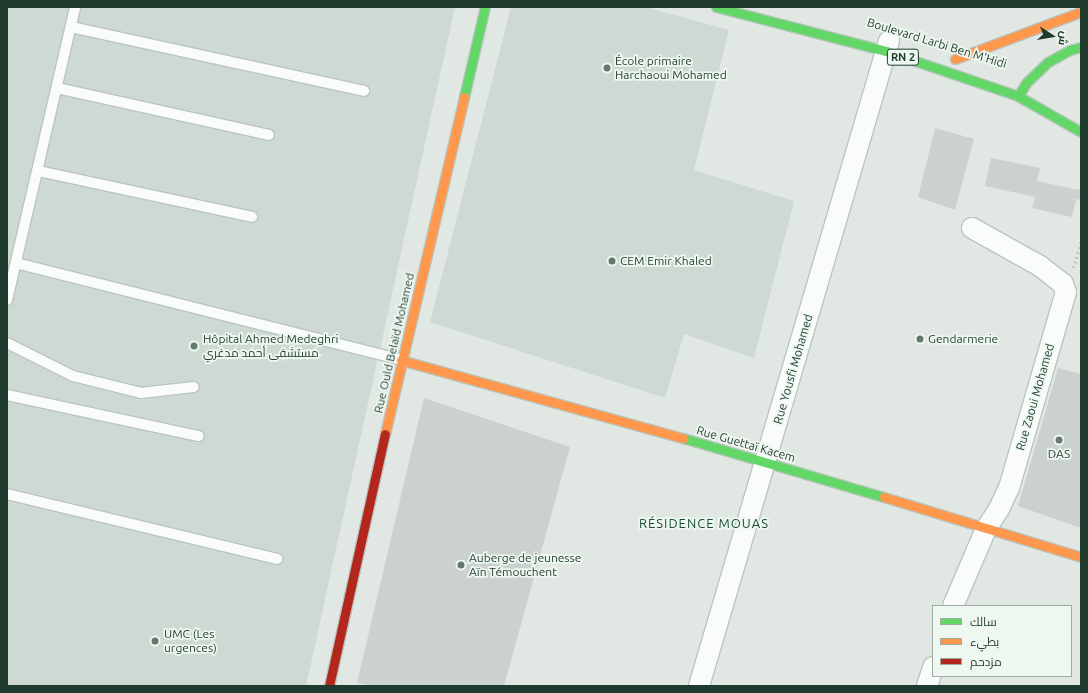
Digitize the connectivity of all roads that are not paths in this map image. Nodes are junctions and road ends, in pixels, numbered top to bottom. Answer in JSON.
{"nodes":[{"id":1,"x":75,"y":7,"type":"edge"},
{"id":2,"x":485,"y":7,"type":"edge"},
{"id":3,"x":716,"y":7,"type":"edge"},
{"id":4,"x":1081,"y":12,"type":"edge"},
{"id":5,"x":71,"y":28,"type":"junction"},
{"id":6,"x":888,"y":43,"type":"junction"},
{"id":7,"x":1081,"y":47,"type":"edge"},
{"id":8,"x":970,"y":64,"type":"dead end"},
{"id":9,"x":57,"y":88,"type":"junction"},
{"id":10,"x":364,"y":91,"type":"dead end"},
{"id":11,"x":1018,"y":96,"type":"junction"},
{"id":12,"x":1081,"y":132,"type":"edge"},
{"id":13,"x":269,"y":136,"type":"dead end"},
{"id":14,"x":38,"y":171,"type":"junction"},
{"id":15,"x":252,"y":217,"type":"dead end"},
{"id":16,"x":972,"y":228,"type":"dead end"},
{"id":17,"x":16,"y":263,"type":"junction"},
{"id":18,"x":7,"y":300,"type":"edge"},
{"id":19,"x":7,"y":343,"type":"edge"},
{"id":20,"x":402,"y":360,"type":"junction"},
{"id":21,"x":194,"y":387,"type":"dead end"},
{"id":22,"x":7,"y":395,"type":"edge"},
{"id":23,"x":199,"y":436,"type":"dead end"},
{"id":24,"x":766,"y":461,"type":"junction"},
{"id":25,"x":7,"y":495,"type":"edge"},
{"id":26,"x":986,"y":529,"type":"junction"},
{"id":27,"x":1081,"y":557,"type":"edge"},
{"id":28,"x":278,"y":559,"type":"dead end"},
{"id":29,"x":953,"y":605,"type":"edge"},
{"id":30,"x":932,"y":669,"type":"edge"},
{"id":31,"x":329,"y":686,"type":"edge"},
{"id":32,"x":699,"y":686,"type":"edge"},
{"id":33,"x":927,"y":686,"type":"edge"}],
"edges":[{"from":1,"to":5,"type":"lane"},
{"from":2,"to":20,"type":"street","name":"Rue Ould Belaïd Mohamed"},
{"from":3,"to":6,"type":"street","name":"Boulevard Larbi Ben M'Hidi","number":"RN 2"},
{"from":4,"to":8,"type":"street","name":"Boulevard Larbi Ben M'Hidi"},
{"from":5,"to":9,"type":"lane"},
{"from":5,"to":10,"type":"lane"},
{"from":6,"to":11,"type":"street","name":"Boulevard Larbi Ben M'Hidi","number":"RN 2"},
{"from":6,"to":24,"type":"street","name":"Rue Yousfi Mohamed"},
{"from":7,"to":11,"type":"street"},
{"from":9,"to":13,"type":"lane"},
{"from":9,"to":14,"type":"lane"},
{"from":11,"to":12,"type":"street","name":"Boulevard Larbi Ben M'Hidi","number":"RN 2"},
{"from":14,"to":15,"type":"lane"},
{"from":14,"to":17,"type":"lane"},
{"from":16,"to":26,"type":"street","name":"Rue Zaoui Mohamed"},
{"from":17,"to":18,"type":"lane"},
{"from":17,"to":20,"type":"lane"},
{"from":19,"to":21,"type":"lane"},
{"from":20,"to":24,"type":"street","name":"Rue Guettaï Kacem"},
{"from":20,"to":31,"type":"street","name":"Rue Ould Belaïd Mohamed"},
{"from":22,"to":23,"type":"lane"},
{"from":24,"to":26,"type":"street","name":"Rue Guettaï Kacem"},
{"from":24,"to":32,"type":"street","name":"Rue Yousfi Mohamed"},
{"from":25,"to":28,"type":"lane"},
{"from":26,"to":27,"type":"street","name":"Rue Guettaï Kacem"},
{"from":26,"to":29,"type":"street","name":"Rue Zaoui Mohamed"},
{"from":30,"to":33,"type":"street"}]}
